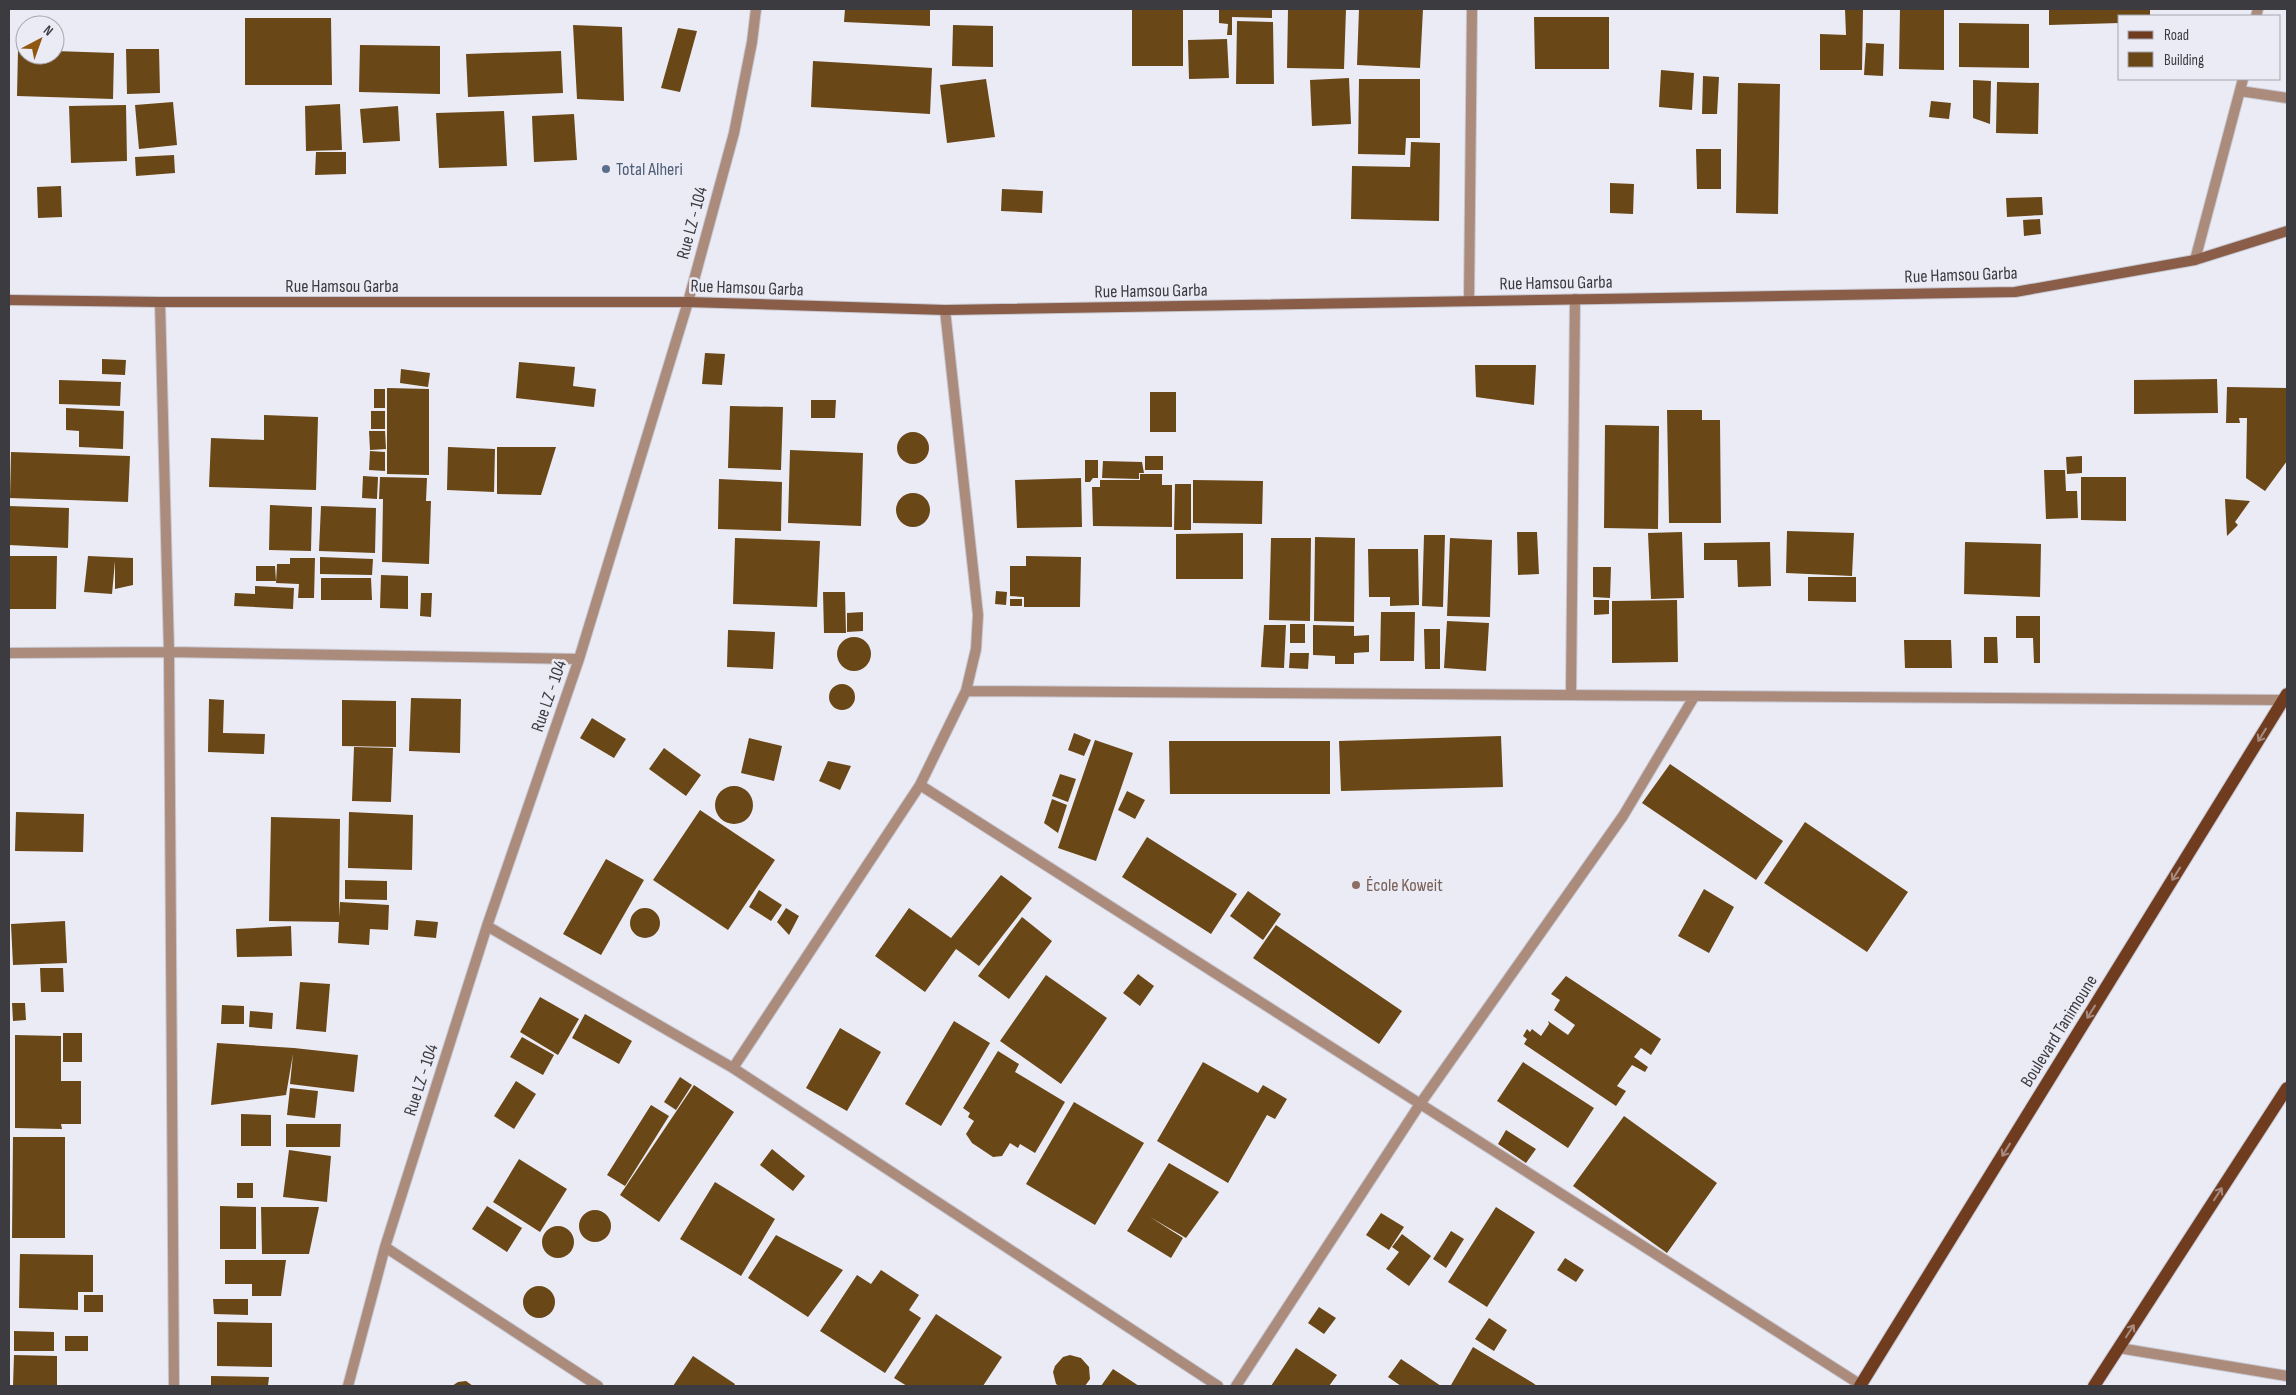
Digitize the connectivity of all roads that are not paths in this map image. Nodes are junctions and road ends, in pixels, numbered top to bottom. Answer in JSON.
{"nodes":[{"id":1,"x":756,"y":9,"type":"edge"},
{"id":2,"x":1472,"y":9,"type":"edge"},
{"id":3,"x":2243,"y":80,"type":"edge"},
{"id":4,"x":2240,"y":90,"type":"junction"},
{"id":5,"x":2287,"y":98,"type":"edge"},
{"id":6,"x":2287,"y":231,"type":"edge"},
{"id":7,"x":2195,"y":260,"type":"junction"},
{"id":8,"x":1574,"y":299,"type":"junction"},
{"id":9,"x":9,"y":300,"type":"edge"},
{"id":10,"x":1469,"y":301,"type":"junction"},
{"id":11,"x":160,"y":302,"type":"junction"},
{"id":12,"x":688,"y":302,"type":"junction"},
{"id":13,"x":945,"y":310,"type":"junction"},
{"id":14,"x":9,"y":652,"type":"edge"},
{"id":15,"x":169,"y":652,"type":"junction"},
{"id":16,"x":578,"y":659,"type":"junction"},
{"id":17,"x":966,"y":691,"type":"junction"},
{"id":18,"x":1571,"y":694,"type":"junction"},
{"id":19,"x":1694,"y":697,"type":"junction"},
{"id":20,"x":2285,"y":697,"type":"edge"},
{"id":21,"x":920,"y":785,"type":"junction"},
{"id":22,"x":487,"y":926,"type":"junction"},
{"id":23,"x":733,"y":1068,"type":"junction"},
{"id":24,"x":2287,"y":1088,"type":"edge"},
{"id":25,"x":1420,"y":1104,"type":"junction"},
{"id":26,"x":385,"y":1247,"type":"junction"},
{"id":27,"x":2119,"y":1348,"type":"junction"},
{"id":28,"x":2287,"y":1376,"type":"edge"},
{"id":29,"x":1861,"y":1385,"type":"edge"},
{"id":30,"x":174,"y":1386,"type":"edge"},
{"id":31,"x":348,"y":1386,"type":"edge"},
{"id":32,"x":598,"y":1386,"type":"edge"},
{"id":33,"x":1218,"y":1386,"type":"edge"},
{"id":34,"x":1236,"y":1386,"type":"edge"},
{"id":35,"x":2094,"y":1386,"type":"edge"}],
"edges":[{"from":1,"to":12,"type":"street","name":"Rue LZ - 104"},
{"from":2,"to":10,"type":"street"},
{"from":3,"to":4,"type":"street"},
{"from":4,"to":5,"type":"street"},
{"from":4,"to":7,"type":"street"},
{"from":6,"to":7,"type":"street","name":"Rue Hamsou Garba"},
{"from":7,"to":8,"type":"street","name":"Rue Hamsou Garba"},
{"from":8,"to":10,"type":"street","name":"Rue Hamsou Garba"},
{"from":8,"to":18,"type":"street"},
{"from":9,"to":11,"type":"street","name":"Rue Hamsou Garba"},
{"from":10,"to":13,"type":"street","name":"Rue Hamsou Garba"},
{"from":11,"to":12,"type":"street","name":"Rue Hamsou Garba"},
{"from":11,"to":15,"type":"street"},
{"from":12,"to":13,"type":"street","name":"Rue Hamsou Garba"},
{"from":12,"to":16,"type":"street","name":"Rue LZ - 104"},
{"from":13,"to":17,"type":"street"},
{"from":14,"to":15,"type":"street"},
{"from":15,"to":16,"type":"street"},
{"from":15,"to":30,"type":"street"},
{"from":16,"to":22,"type":"street","name":"Rue LZ - 104"},
{"from":17,"to":18,"type":"street"},
{"from":17,"to":21,"type":"street"},
{"from":18,"to":19,"type":"street"},
{"from":19,"to":20,"type":"street"},
{"from":19,"to":25,"type":"street"},
{"from":20,"to":29,"type":"main road","name":"Boulevard Tanimoune","one_way":true},
{"from":21,"to":23,"type":"street"},
{"from":21,"to":25,"type":"street"},
{"from":22,"to":23,"type":"street"},
{"from":22,"to":26,"type":"street","name":"Rue LZ - 104"},
{"from":23,"to":33,"type":"street"},
{"from":27,"to":24,"type":"main road","one_way":true},
{"from":25,"to":29,"type":"street"},
{"from":25,"to":34,"type":"street"},
{"from":26,"to":31,"type":"street","name":"Rue LZ - 104"},
{"from":26,"to":32,"type":"street"},
{"from":27,"to":28,"type":"street"},
{"from":27,"to":35,"type":"main road"}]}
